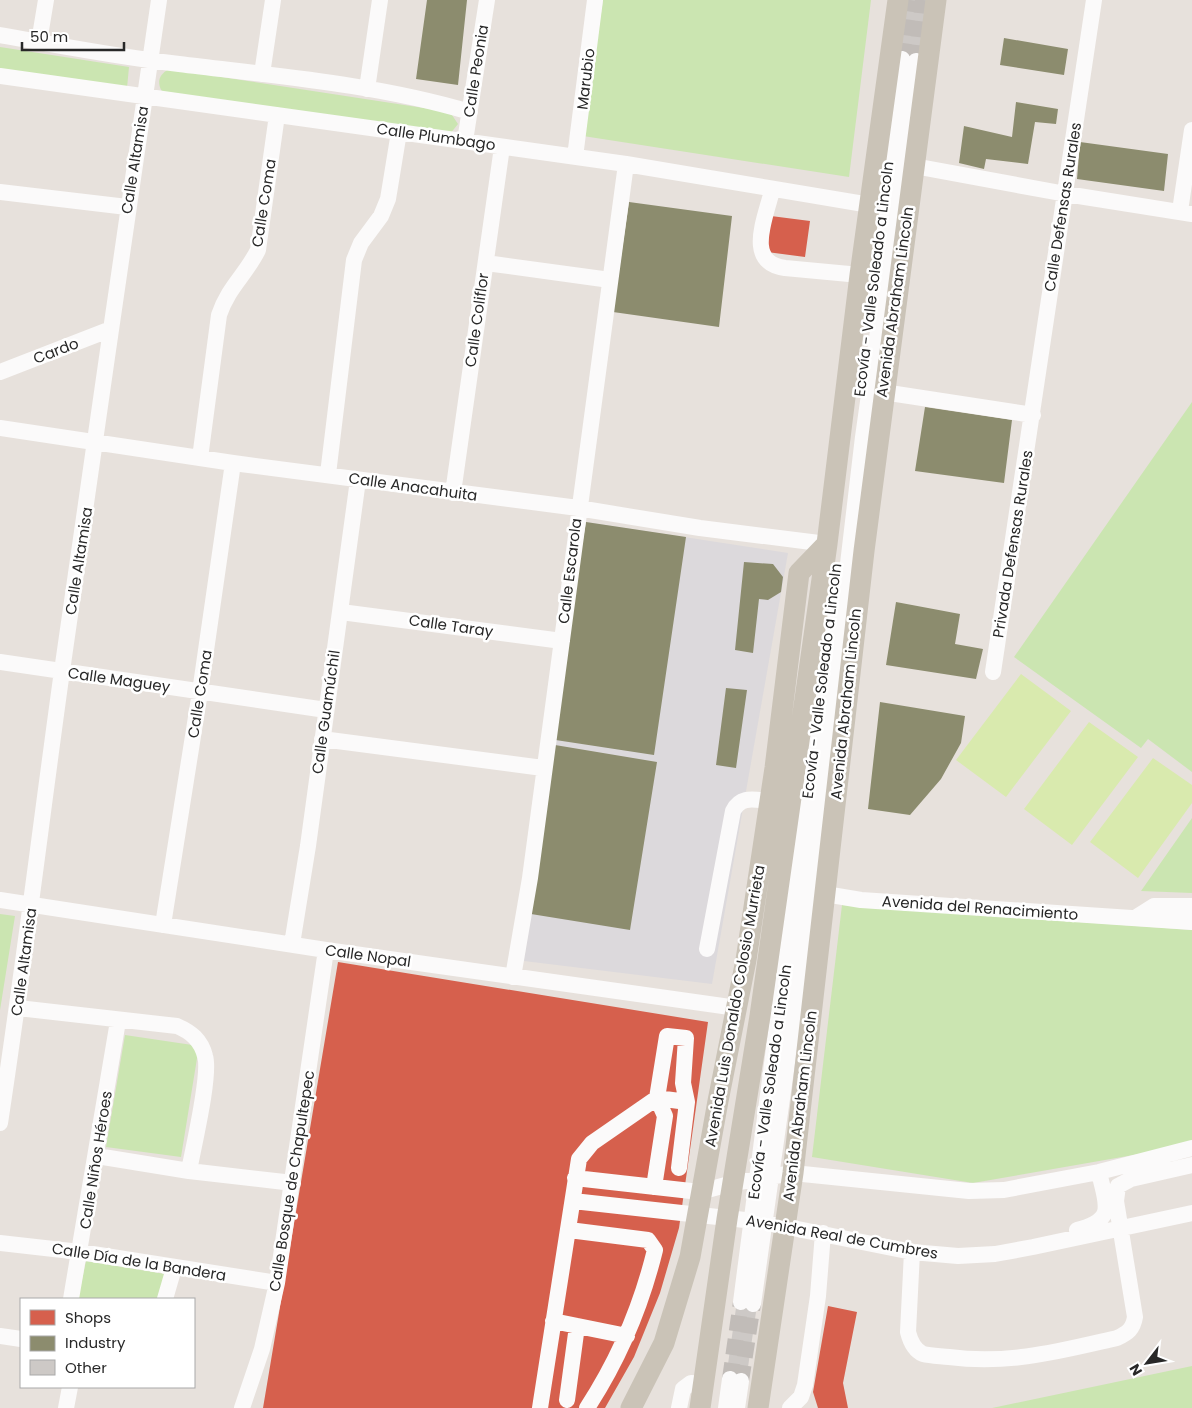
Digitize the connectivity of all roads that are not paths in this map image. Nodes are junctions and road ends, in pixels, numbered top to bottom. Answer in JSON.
{"nodes":[{"id":1,"x":46,"y":0,"type":"edge"},
{"id":2,"x":158,"y":0,"type":"edge"},
{"id":3,"x":273,"y":0,"type":"edge"},
{"id":4,"x":380,"y":0,"type":"edge"},
{"id":5,"x":486,"y":0,"type":"edge"},
{"id":6,"x":595,"y":0,"type":"edge"},
{"id":7,"x":898,"y":0,"type":"edge"},
{"id":8,"x":936,"y":0,"type":"edge"},
{"id":9,"x":1094,"y":0,"type":"edge"},
{"id":10,"x":0,"y":35,"type":"edge"},
{"id":11,"x":39,"y":42,"type":"junction"},
{"id":12,"x":150,"y":60,"type":"junction"},
{"id":13,"x":909,"y":60,"type":"tunnel mouth"},
{"id":14,"x":262,"y":74,"type":"junction"},
{"id":15,"x":0,"y":76,"type":"edge"},
{"id":16,"x":367,"y":89,"type":"junction"},
{"id":17,"x":144,"y":98,"type":"junction"},
{"id":18,"x":470,"y":112,"type":"junction"},
{"id":19,"x":278,"y":115,"type":"junction"},
{"id":20,"x":1192,"y":130,"type":"edge"},
{"id":21,"x":399,"y":132,"type":"junction"},
{"id":22,"x":465,"y":141,"type":"junction"},
{"id":23,"x":502,"y":147,"type":"junction"},
{"id":24,"x":576,"y":157,"type":"junction"},
{"id":25,"x":626,"y":164,"type":"junction"},
{"id":26,"x":914,"y":166,"type":"junction"},
{"id":27,"x":772,"y":190,"type":"junction"},
{"id":28,"x":0,"y":192,"type":"edge"},
{"id":29,"x":1066,"y":194,"type":"junction"},
{"id":30,"x":870,"y":205,"type":"junction"},
{"id":31,"x":127,"y":207,"type":"junction"},
{"id":32,"x":1186,"y":212,"type":"edge"},
{"id":33,"x":486,"y":263,"type":"junction"},
{"id":34,"x":860,"y":275,"type":"junction"},
{"id":35,"x":610,"y":280,"type":"junction"},
{"id":36,"x":111,"y":329,"type":"junction"},
{"id":37,"x":0,"y":372,"type":"edge"},
{"id":38,"x":883,"y":392,"type":"junction"},
{"id":39,"x":1033,"y":415,"type":"junction"},
{"id":40,"x":0,"y":428,"type":"edge"},
{"id":41,"x":97,"y":442,"type":"junction"},
{"id":42,"x":200,"y":458,"type":"junction"},
{"id":43,"x":233,"y":463,"type":"junction"},
{"id":44,"x":328,"y":474,"type":"junction"},
{"id":45,"x":358,"y":480,"type":"junction"},
{"id":46,"x":453,"y":493,"type":"junction"},
{"id":47,"x":578,"y":508,"type":"junction"},
{"id":48,"x":827,"y":544,"type":"junction"},
{"id":49,"x":340,"y":612,"type":"junction"},
{"id":50,"x":562,"y":641,"type":"junction"},
{"id":51,"x":0,"y":662,"type":"edge"},
{"id":52,"x":62,"y":672,"type":"junction"},
{"id":53,"x":993,"y":672,"type":"dead end"},
{"id":54,"x":200,"y":692,"type":"junction"},
{"id":55,"x":326,"y":710,"type":"junction"},
{"id":56,"x":800,"y":731,"type":"junction"},
{"id":57,"x":322,"y":739,"type":"junction"},
{"id":58,"x":543,"y":768,"type":"junction"},
{"id":59,"x":775,"y":768,"type":"junction"},
{"id":60,"x":770,"y":801,"type":"junction"},
{"id":61,"x":825,"y":894,"type":"junction"},
{"id":62,"x":0,"y":900,"type":"edge"},
{"id":63,"x":32,"y":905,"type":"junction"},
{"id":64,"x":1192,"y":906,"type":"edge"},
{"id":65,"x":1135,"y":918,"type":"junction"},
{"id":66,"x":1192,"y":922,"type":"edge"},
{"id":67,"x":773,"y":924,"type":"junction"},
{"id":68,"x":162,"y":925,"type":"junction"},
{"id":69,"x":292,"y":944,"type":"junction"},
{"id":70,"x":707,"y":949,"type":"dead end"},
{"id":71,"x":326,"y":950,"type":"junction"},
{"id":72,"x":746,"y":960,"type":"junction"},
{"id":73,"x":513,"y":977,"type":"junction"},
{"id":74,"x":18,"y":1008,"type":"junction"},
{"id":75,"x":737,"y":1008,"type":"junction"},
{"id":76,"x":118,"y":1021,"type":"junction"},
{"id":77,"x":657,"y":1098,"type":"junction"},
{"id":78,"x":687,"y":1102,"type":"junction"},
{"id":79,"x":0,"y":1122,"type":"edge"},
{"id":80,"x":1192,"y":1148,"type":"edge"},
{"id":81,"x":97,"y":1156,"type":"junction"},
{"id":82,"x":1192,"y":1164,"type":"edge"},
{"id":83,"x":679,"y":1168,"type":"dead end"},
{"id":84,"x":189,"y":1171,"type":"junction"},
{"id":85,"x":1099,"y":1172,"type":"junction"},
{"id":86,"x":774,"y":1176,"type":"junction"},
{"id":87,"x":575,"y":1178,"type":"junction"},
{"id":88,"x":293,"y":1183,"type":"junction"},
{"id":89,"x":733,"y":1183,"type":"junction"},
{"id":90,"x":654,"y":1188,"type":"junction"},
{"id":91,"x":700,"y":1192,"type":"junction"},
{"id":92,"x":573,"y":1200,"type":"junction"},
{"id":93,"x":1192,"y":1213,"type":"edge"},
{"id":94,"x":697,"y":1216,"type":"junction"},
{"id":95,"x":727,"y":1219,"type":"junction"},
{"id":96,"x":757,"y":1221,"type":"junction"},
{"id":97,"x":785,"y":1225,"type":"junction"},
{"id":98,"x":569,"y":1230,"type":"junction"},
{"id":99,"x":1120,"y":1230,"type":"junction"},
{"id":100,"x":823,"y":1233,"type":"junction"},
{"id":101,"x":0,"y":1243,"type":"edge"},
{"id":102,"x":1033,"y":1247,"type":"junction"},
{"id":103,"x":80,"y":1252,"type":"junction"},
{"id":104,"x":912,"y":1252,"type":"junction"},
{"id":105,"x":174,"y":1268,"type":"junction"},
{"id":106,"x":277,"y":1283,"type":"junction"},
{"id":107,"x":71,"y":1298,"type":"edge"},
{"id":108,"x":165,"y":1298,"type":"edge"},
{"id":109,"x":747,"y":1303,"type":"tunnel mouth"},
{"id":110,"x":553,"y":1321,"type":"junction"},
{"id":111,"x":577,"y":1326,"type":"junction"},
{"id":112,"x":0,"y":1336,"type":"edge"},
{"id":113,"x":627,"y":1336,"type":"junction"},
{"id":114,"x":20,"y":1339,"type":"edge"},
{"id":115,"x":704,"y":1384,"type":"junction"},
{"id":116,"x":70,"y":1388,"type":"edge"},
{"id":117,"x":566,"y":1400,"type":"dead end"},
{"id":118,"x":66,"y":1408,"type":"edge"},
{"id":119,"x":242,"y":1408,"type":"edge"},
{"id":120,"x":540,"y":1408,"type":"edge"},
{"id":121,"x":587,"y":1408,"type":"edge"},
{"id":122,"x":631,"y":1408,"type":"edge"},
{"id":123,"x":679,"y":1408,"type":"edge"},
{"id":124,"x":700,"y":1408,"type":"edge"},
{"id":125,"x":726,"y":1408,"type":"edge"},
{"id":126,"x":738,"y":1408,"type":"edge"},
{"id":127,"x":758,"y":1408,"type":"edge"},
{"id":128,"x":790,"y":1408,"type":"edge"}],
"edges":[{"from":1,"to":11,"type":"street"},
{"from":2,"to":12,"type":"street","name":"Calle Altamisa"},
{"from":3,"to":14,"type":"street"},
{"from":4,"to":16,"type":"street"},
{"from":5,"to":18,"type":"street","name":"Calle Peonia"},
{"from":6,"to":24,"type":"street","name":"Marubio"},
{"from":7,"to":30,"type":"main road"},
{"from":8,"to":26,"type":"main road","name":"Avenida Abraham Lincoln"},
{"from":9,"to":29,"type":"street","name":"Calle Defensas Rurales"},
{"from":10,"to":11,"type":"street","name":"Calle Plumbago"},
{"from":11,"to":12,"type":"street","name":"Calle Plumbago"},
{"from":12,"to":14,"type":"street","name":"Calle Plumbago"},
{"from":12,"to":17,"type":"street","name":"Calle Altamisa"},
{"from":13,"to":86,"type":"street"},
{"from":14,"to":16,"type":"street","name":"Calle Plumbago"},
{"from":15,"to":17,"type":"street","name":"Calle Plumbago"},
{"from":16,"to":18,"type":"street","name":"Calle Plumbago"},
{"from":17,"to":19,"type":"street","name":"Calle Plumbago"},
{"from":17,"to":31,"type":"street","name":"Calle Altamisa"},
{"from":18,"to":22,"type":"street","name":"Calle Peonia"},
{"from":19,"to":21,"type":"street","name":"Calle Plumbago"},
{"from":19,"to":42,"type":"street","name":"Calle Coma"},
{"from":20,"to":32,"type":"street"},
{"from":21,"to":22,"type":"street","name":"Calle Plumbago"},
{"from":21,"to":44,"type":"street"},
{"from":22,"to":23,"type":"street","name":"Calle Plumbago"},
{"from":23,"to":24,"type":"street","name":"Calle Plumbago"},
{"from":23,"to":33,"type":"street","name":"Calle Coliflor"},
{"from":24,"to":25,"type":"street","name":"Calle Plumbago"},
{"from":25,"to":27,"type":"street","name":"Calle Plumbago"},
{"from":25,"to":35,"type":"street","name":"Calle Escarola"},
{"from":26,"to":29,"type":"street"},
{"from":26,"to":38,"type":"main road","name":"Avenida Abraham Lincoln"},
{"from":27,"to":30,"type":"street","name":"Calle Plumbago"},
{"from":27,"to":34,"type":"street"},
{"from":28,"to":31,"type":"street"},
{"from":29,"to":32,"type":"street"},
{"from":29,"to":39,"type":"street","name":"Calle Defensas Rurales"},
{"from":30,"to":34,"type":"main road"},
{"from":31,"to":36,"type":"street","name":"Calle Altamisa"},
{"from":33,"to":35,"type":"street"},
{"from":33,"to":46,"type":"street","name":"Calle Coliflor"},
{"from":34,"to":48,"type":"main road"},
{"from":35,"to":47,"type":"street","name":"Calle Escarola"},
{"from":36,"to":37,"type":"street","name":"Cardo"},
{"from":36,"to":41,"type":"street","name":"Calle Altamisa"},
{"from":38,"to":39,"type":"street"},
{"from":38,"to":61,"type":"main road","name":"Avenida Abraham Lincoln"},
{"from":39,"to":53,"type":"street","name":"Privada Defensas Rurales"},
{"from":40,"to":41,"type":"street","name":"Calle Anacahuita"},
{"from":41,"to":42,"type":"street","name":"Calle Anacahuita"},
{"from":41,"to":52,"type":"street","name":"Calle Altamisa"},
{"from":42,"to":43,"type":"street","name":"Calle Anacahuita"},
{"from":43,"to":44,"type":"street","name":"Calle Anacahuita"},
{"from":43,"to":54,"type":"street","name":"Calle Coma"},
{"from":44,"to":45,"type":"street","name":"Calle Anacahuita"},
{"from":45,"to":46,"type":"street","name":"Calle Anacahuita"},
{"from":45,"to":49,"type":"street","name":"Calle Guamúchil"},
{"from":46,"to":47,"type":"street","name":"Calle Anacahuita"},
{"from":47,"to":48,"type":"street","name":"Calle Anacahuita"},
{"from":47,"to":50,"type":"street","name":"Calle Escarola"},
{"from":48,"to":56,"type":"main road"},
{"from":48,"to":59,"type":"main road","name":"Avenida Luis Donaldo Colosio Murrieta"},
{"from":49,"to":50,"type":"street","name":"Calle Taray"},
{"from":49,"to":55,"type":"street","name":"Calle Guamúchil"},
{"from":50,"to":58,"type":"street","name":"Calle Escarola"},
{"from":51,"to":52,"type":"street","name":"Calle Maguey"},
{"from":52,"to":54,"type":"street","name":"Calle Maguey"},
{"from":52,"to":63,"type":"street","name":"Calle Altamisa"},
{"from":54,"to":55,"type":"street","name":"Calle Maguey"},
{"from":54,"to":68,"type":"street","name":"Calle Coma"},
{"from":55,"to":57,"type":"street","name":"Calle Guamúchil"},
{"from":56,"to":59,"type":"main road"},
{"from":56,"to":67,"type":"main road"},
{"from":57,"to":58,"type":"street"},
{"from":57,"to":69,"type":"street","name":"Calle Guamúchil"},
{"from":58,"to":73,"type":"street","name":"Calle Escarola"},
{"from":59,"to":60,"type":"main road","name":"Avenida Luis Donaldo Colosio Murrieta"},
{"from":60,"to":70,"type":"street"},
{"from":60,"to":72,"type":"main road","name":"Avenida Luis Donaldo Colosio Murrieta"},
{"from":61,"to":65,"type":"street","name":"Avenida del Renacimiento"},
{"from":61,"to":86,"type":"main road","name":"Avenida Abraham Lincoln"},
{"from":62,"to":63,"type":"street","name":"Calle Nopal"},
{"from":63,"to":68,"type":"street","name":"Calle Nopal"},
{"from":63,"to":74,"type":"street","name":"Calle Altamisa"},
{"from":64,"to":65,"type":"street"},
{"from":65,"to":66,"type":"street","name":"Avenida del Renacimiento"},
{"from":67,"to":72,"type":"main road"},
{"from":67,"to":89,"type":"main road"},
{"from":68,"to":69,"type":"street","name":"Calle Nopal"},
{"from":69,"to":71,"type":"street","name":"Calle Nopal"},
{"from":71,"to":73,"type":"street","name":"Calle Nopal"},
{"from":71,"to":88,"type":"street","name":"Calle Bosque de Chapultepec"},
{"from":72,"to":75,"type":"main road","name":"Avenida Luis Donaldo Colosio Murrieta"},
{"from":73,"to":75,"type":"street","name":"Calle Nopal"},
{"from":74,"to":76,"type":"street"},
{"from":74,"to":79,"type":"street","name":"Calle Altamisa"},
{"from":75,"to":91,"type":"main road","name":"Avenida Luis Donaldo Colosio Murrieta"},
{"from":76,"to":81,"type":"street","name":"Calle Niños Héroes"},
{"from":76,"to":84,"type":"street"},
{"from":77,"to":78,"type":"street"},
{"from":77,"to":78,"type":"street"},
{"from":77,"to":87,"type":"street"},
{"from":77,"to":90,"type":"street"},
{"from":78,"to":83,"type":"street"},
{"from":80,"to":85,"type":"street"},
{"from":81,"to":84,"type":"street"},
{"from":81,"to":103,"type":"street","name":"Calle Niños Héroes"},
{"from":82,"to":99,"type":"street"},
{"from":84,"to":88,"type":"street"},
{"from":85,"to":86,"type":"street"},
{"from":85,"to":102,"type":"street"},
{"from":86,"to":89,"type":"street"},
{"from":86,"to":96,"type":"street"},
{"from":86,"to":97,"type":"main road","name":"Avenida Abraham Lincoln"},
{"from":87,"to":90,"type":"street"},
{"from":87,"to":92,"type":"street"},
{"from":88,"to":106,"type":"street","name":"Calle Bosque de Chapultepec"},
{"from":89,"to":91,"type":"street"},
{"from":89,"to":95,"type":"main road"},
{"from":90,"to":91,"type":"street"},
{"from":91,"to":94,"type":"main road","name":"Avenida Luis Donaldo Colosio Murrieta"},
{"from":92,"to":94,"type":"street","name":"Avenida Real de Cumbres"},
{"from":92,"to":98,"type":"street"},
{"from":93,"to":99,"type":"street","name":"Avenida Real de Cumbres"},
{"from":94,"to":95,"type":"street","name":"Avenida Real de Cumbres"},
{"from":94,"to":122,"type":"main road","name":"Avenida Luis Donaldo Colosio Murrieta"},
{"from":95,"to":96,"type":"street","name":"Avenida Real de Cumbres"},
{"from":95,"to":115,"type":"main road"},
{"from":96,"to":97,"type":"street","name":"Avenida Real de Cumbres"},
{"from":96,"to":109,"type":"street"},
{"from":97,"to":100,"type":"street","name":"Avenida Real de Cumbres"},
{"from":97,"to":127,"type":"main road","name":"Avenida Abraham Lincoln"},
{"from":98,"to":110,"type":"street"},
{"from":98,"to":113,"type":"street"},
{"from":99,"to":102,"type":"street","name":"Avenida Real de Cumbres"},
{"from":99,"to":104,"type":"street"},
{"from":100,"to":104,"type":"street","name":"Avenida Real de Cumbres"},
{"from":100,"to":128,"type":"street"},
{"from":101,"to":103,"type":"street","name":"Calle Día de la Bandera"},
{"from":102,"to":104,"type":"street","name":"Avenida Real de Cumbres"},
{"from":103,"to":105,"type":"street","name":"Calle Día de la Bandera"},
{"from":103,"to":107,"type":"street","name":"Calle Niños Héroes"},
{"from":105,"to":106,"type":"street","name":"Calle Día de la Bandera"},
{"from":105,"to":108,"type":"street"},
{"from":106,"to":119,"type":"street","name":"Calle Bosque de Chapultepec"},
{"from":110,"to":111,"type":"street"},
{"from":110,"to":120,"type":"street"},
{"from":111,"to":113,"type":"street"},
{"from":111,"to":117,"type":"street"},
{"from":112,"to":114,"type":"street"},
{"from":113,"to":121,"type":"street"},
{"from":115,"to":123,"type":"street"},
{"from":115,"to":124,"type":"main road"},
{"from":116,"to":118,"type":"street"},
{"from":125,"to":126,"type":"street"}]}
